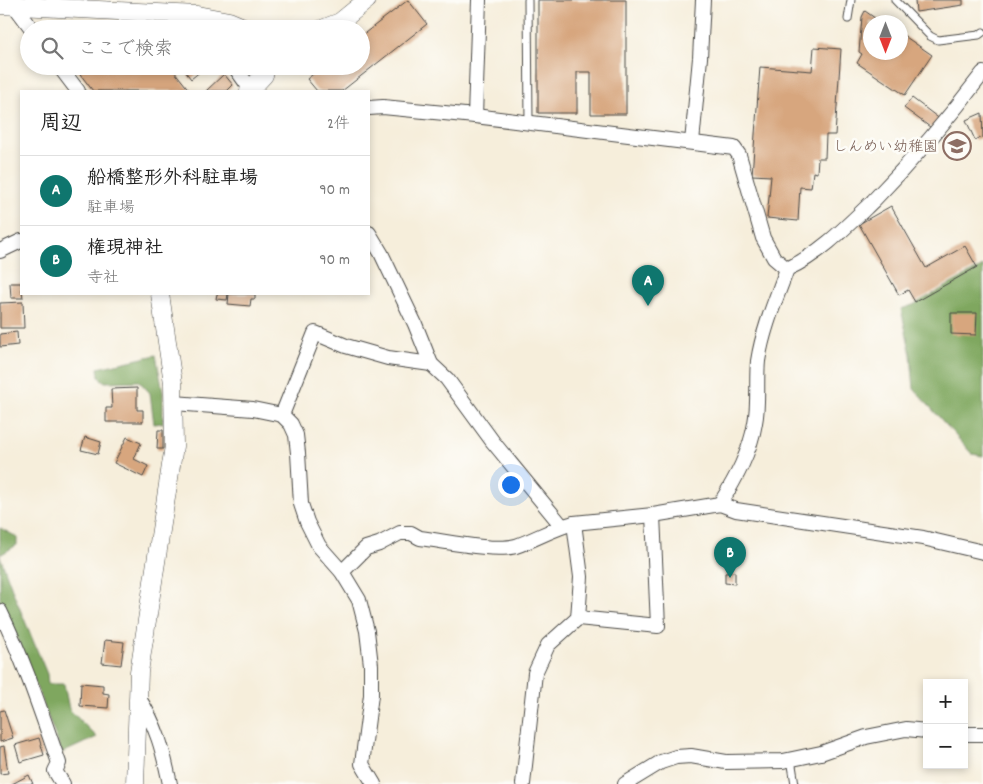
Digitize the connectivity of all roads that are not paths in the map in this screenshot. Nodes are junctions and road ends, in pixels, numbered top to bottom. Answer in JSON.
{"nodes":[{"id":1,"x":479,"y":0,"type":"edge"},
{"id":2,"x":528,"y":0,"type":"edge"},
{"id":3,"x":703,"y":0,"type":"edge"},
{"id":4,"x":851,"y":0,"type":"edge"},
{"id":5,"x":895,"y":0,"type":"edge"},
{"id":6,"x":364,"y":1,"type":"edge"},
{"id":7,"x":10,"y":4,"type":"edge"},
{"id":8,"x":24,"y":20,"type":"edge"},
{"id":9,"x":189,"y":20,"type":"edge"},
{"id":10,"x":342,"y":20,"type":"edge"},
{"id":11,"x":848,"y":20,"type":"dead end"},
{"id":12,"x":983,"y":32,"type":"edge"},
{"id":13,"x":983,"y":74,"type":"edge"},
{"id":14,"x":66,"y":75,"type":"edge"},
{"id":15,"x":240,"y":75,"type":"edge"},
{"id":16,"x":264,"y":75,"type":"edge"},
{"id":17,"x":77,"y":90,"type":"edge"},
{"id":18,"x":250,"y":90,"type":"edge"},
{"id":19,"x":252,"y":90,"type":"edge"},
{"id":20,"x":370,"y":108,"type":"edge"},
{"id":21,"x":475,"y":116,"type":"junction"},
{"id":22,"x":529,"y":123,"type":"junction"},
{"id":23,"x":692,"y":142,"type":"junction"},
{"id":24,"x":370,"y":235,"type":"edge"},
{"id":25,"x":20,"y":241,"type":"edge"},
{"id":26,"x":0,"y":251,"type":"edge"},
{"id":27,"x":787,"y":269,"type":"junction"},
{"id":28,"x":160,"y":295,"type":"edge"},
{"id":29,"x":431,"y":364,"type":"junction"},
{"id":30,"x":174,"y":403,"type":"junction"},
{"id":31,"x":282,"y":415,"type":"junction"},
{"id":32,"x":720,"y":504,"type":"junction"},
{"id":33,"x":653,"y":515,"type":"junction"},
{"id":34,"x":568,"y":525,"type":"junction"},
{"id":35,"x":983,"y":552,"type":"edge"},
{"id":36,"x":342,"y":572,"type":"junction"},
{"id":37,"x":0,"y":611,"type":"edge"},
{"id":38,"x":578,"y":618,"type":"junction"},
{"id":39,"x":138,"y":697,"type":"junction"},
{"id":40,"x":923,"y":731,"type":"edge"},
{"id":41,"x":968,"y":734,"type":"edge"},
{"id":42,"x":983,"y":734,"type":"edge"},
{"id":43,"x":791,"y":759,"type":"junction"},
{"id":44,"x":63,"y":784,"type":"edge"},
{"id":45,"x":135,"y":784,"type":"edge"},
{"id":46,"x":170,"y":784,"type":"edge"},
{"id":47,"x":374,"y":784,"type":"edge"},
{"id":48,"x":523,"y":784,"type":"edge"},
{"id":49,"x":625,"y":784,"type":"edge"},
{"id":50,"x":795,"y":784,"type":"edge"}],
"edges":[{"from":1,"to":21,"type":"street"},
{"from":2,"to":22,"type":"lane"},
{"from":3,"to":23,"type":"street"},
{"from":4,"to":11,"type":"lane"},
{"from":5,"to":12,"type":"lane"},
{"from":6,"to":10,"type":"street"},
{"from":7,"to":8,"type":"street"},
{"from":7,"to":9,"type":"street"},
{"from":13,"to":27,"type":"street"},
{"from":14,"to":17,"type":"street"},
{"from":15,"to":18,"type":"street"},
{"from":16,"to":19,"type":"street"},
{"from":20,"to":21,"type":"street"},
{"from":21,"to":22,"type":"street"},
{"from":22,"to":23,"type":"street"},
{"from":23,"to":27,"type":"street"},
{"from":24,"to":29,"type":"street"},
{"from":25,"to":26,"type":"street"},
{"from":27,"to":32,"type":"street"},
{"from":28,"to":30,"type":"street"},
{"from":29,"to":31,"type":"street"},
{"from":29,"to":34,"type":"street"},
{"from":30,"to":31,"type":"street"},
{"from":30,"to":39,"type":"street"},
{"from":31,"to":36,"type":"street"},
{"from":32,"to":33,"type":"street"},
{"from":32,"to":35,"type":"street"},
{"from":33,"to":34,"type":"street"},
{"from":33,"to":38,"type":"street"},
{"from":34,"to":36,"type":"street"},
{"from":34,"to":38,"type":"street"},
{"from":36,"to":47,"type":"street"},
{"from":37,"to":44,"type":"street"},
{"from":38,"to":48,"type":"street"},
{"from":39,"to":45,"type":"street"},
{"from":39,"to":46,"type":"street"},
{"from":40,"to":43,"type":"street"},
{"from":41,"to":42,"type":"street"},
{"from":43,"to":49,"type":"street"},
{"from":43,"to":50,"type":"lane"}]}
